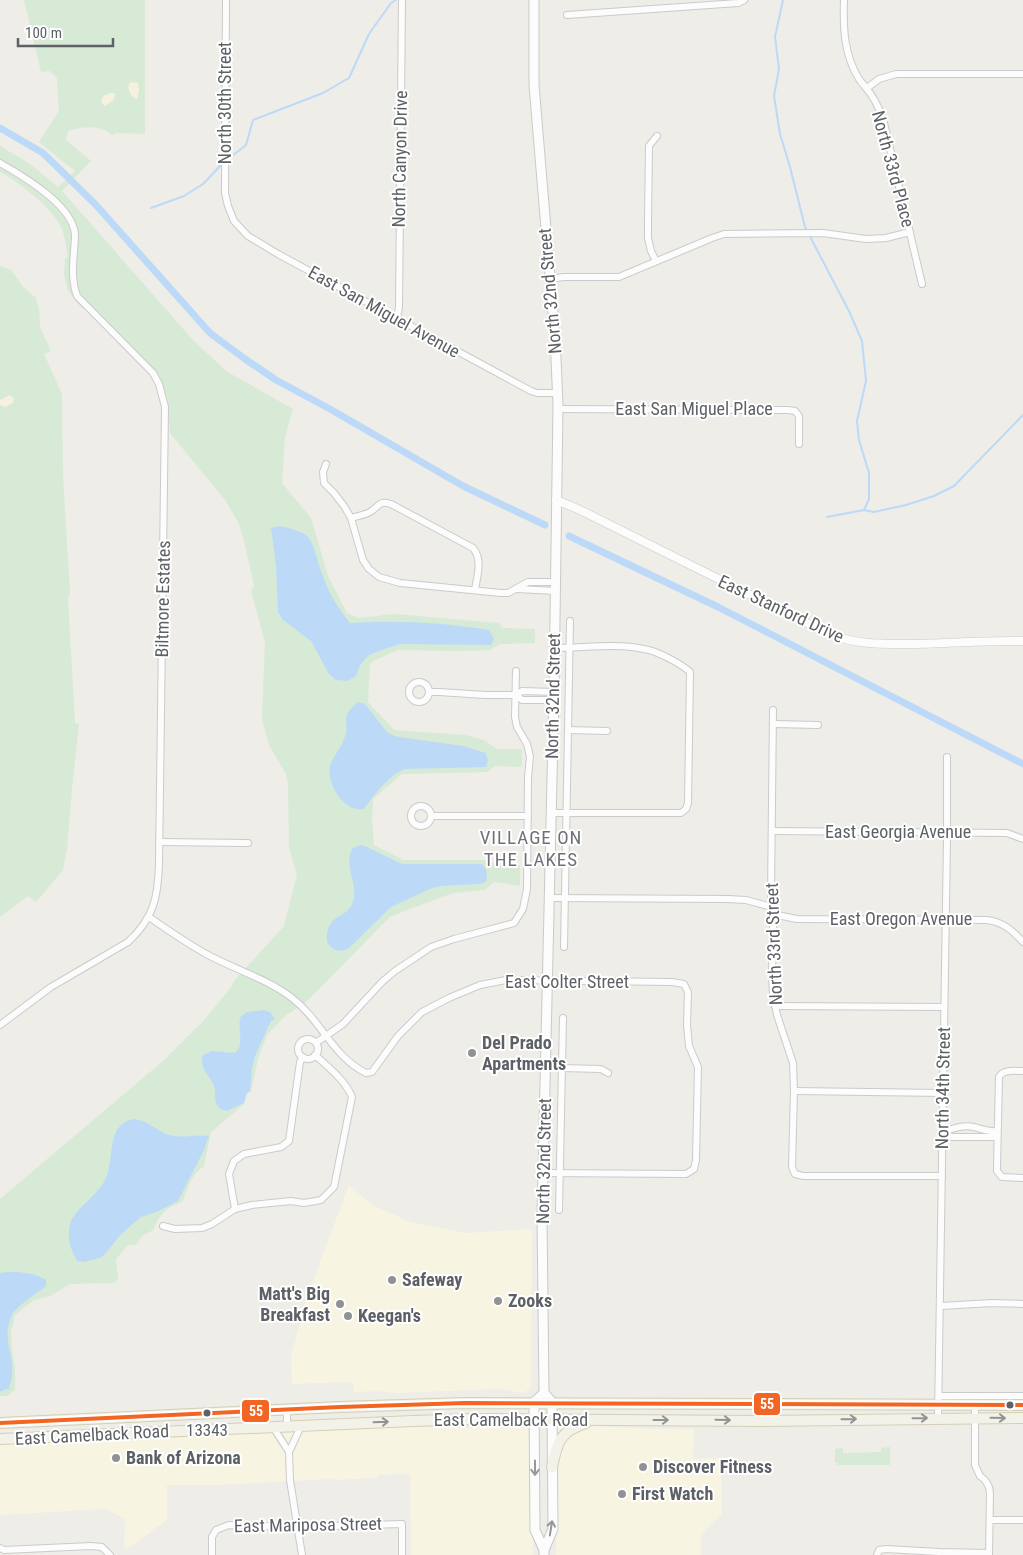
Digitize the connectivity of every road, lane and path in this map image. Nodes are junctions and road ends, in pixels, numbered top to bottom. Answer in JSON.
{"nodes":[{"id":1,"x":226,"y":0,"type":"edge"},
{"id":2,"x":402,"y":0,"type":"edge"},
{"id":3,"x":534,"y":0,"type":"edge"},
{"id":4,"x":744,"y":0,"type":"edge"},
{"id":5,"x":844,"y":0,"type":"edge"},
{"id":6,"x":568,"y":15,"type":"dead end"},
{"id":7,"x":1023,"y":74,"type":"edge"},
{"id":8,"x":867,"y":88,"type":"junction"},
{"id":9,"x":657,"y":136,"type":"dead end"},
{"id":10,"x":0,"y":163,"type":"edge"},
{"id":11,"x":228,"y":206,"type":"joint"},
{"id":12,"x":910,"y":232,"type":"junction"},
{"id":13,"x":656,"y":261,"type":"junction"},
{"id":14,"x":549,"y":279,"type":"junction"},
{"id":15,"x":922,"y":284,"type":"dead end"},
{"id":16,"x":397,"y":318,"type":"junction"},
{"id":17,"x":557,"y":393,"type":"junction"},
{"id":18,"x":558,"y":409,"type":"junction"},
{"id":19,"x":799,"y":444,"type":"dead end"},
{"id":20,"x":326,"y":464,"type":"dead end"},
{"id":21,"x":556,"y":500,"type":"junction"},
{"id":22,"x":351,"y":518,"type":"junction"},
{"id":23,"x":555,"y":586,"type":"junction"},
{"id":24,"x":476,"y":590,"type":"junction"},
{"id":25,"x":570,"y":620,"type":"dead end"},
{"id":26,"x":1023,"y":641,"type":"edge"},
{"id":27,"x":554,"y":648,"type":"junction"},
{"id":28,"x":569,"y":648,"type":"junction"},
{"id":29,"x":516,"y":671,"type":"dead end"},
{"id":30,"x":530,"y":691,"type":"junction"},
{"id":31,"x":429,"y":692,"type":"dead end"},
{"id":32,"x":516,"y":695,"type":"junction"},
{"id":33,"x":554,"y":696,"type":"junction"},
{"id":34,"x":530,"y":700,"type":"junction"},
{"id":35,"x":773,"y":710,"type":"dead end"},
{"id":36,"x":774,"y":724,"type":"junction"},
{"id":37,"x":818,"y":725,"type":"dead end"},
{"id":38,"x":568,"y":730,"type":"junction"},
{"id":39,"x":607,"y":731,"type":"dead end"},
{"id":40,"x":947,"y":757,"type":"dead end"},
{"id":41,"x":551,"y":813,"type":"junction"},
{"id":42,"x":566,"y":813,"type":"junction"},
{"id":43,"x":430,"y":816,"type":"dead end"},
{"id":44,"x":528,"y":816,"type":"junction"},
{"id":45,"x":772,"y":831,"type":"junction"},
{"id":46,"x":947,"y":832,"type":"junction"},
{"id":47,"x":1023,"y":839,"type":"edge"},
{"id":48,"x":159,"y":842,"type":"junction"},
{"id":49,"x":248,"y":843,"type":"dead end"},
{"id":50,"x":549,"y":898,"type":"junction"},
{"id":51,"x":565,"y":898,"type":"junction"},
{"id":52,"x":772,"y":911,"type":"junction"},
{"id":53,"x":149,"y":917,"type":"junction"},
{"id":54,"x":946,"y":920,"type":"junction"},
{"id":55,"x":1023,"y":942,"type":"edge"},
{"id":56,"x":564,"y":947,"type":"dead end"},
{"id":57,"x":548,"y":981,"type":"junction"},
{"id":58,"x":775,"y":1006,"type":"junction"},
{"id":59,"x":944,"y":1007,"type":"junction"},
{"id":60,"x":563,"y":1018,"type":"dead end"},
{"id":61,"x":0,"y":1025,"type":"edge"},
{"id":62,"x":326,"y":1036,"type":"junction"},
{"id":63,"x":316,"y":1042,"type":"junction"},
{"id":64,"x":315,"y":1055,"type":"junction"},
{"id":65,"x":303,"y":1057,"type":"junction"},
{"id":66,"x":562,"y":1068,"type":"junction"},
{"id":67,"x":1023,"y":1071,"type":"edge"},
{"id":68,"x":608,"y":1073,"type":"dead end"},
{"id":69,"x":794,"y":1091,"type":"junction"},
{"id":70,"x":943,"y":1093,"type":"junction"},
{"id":71,"x":967,"y":1127,"type":"junction"},
{"id":72,"x":942,"y":1132,"type":"junction"},
{"id":73,"x":997,"y":1134,"type":"junction"},
{"id":74,"x":967,"y":1138,"type":"junction"},
{"id":75,"x":543,"y":1173,"type":"junction"},
{"id":76,"x":559,"y":1173,"type":"junction"},
{"id":77,"x":942,"y":1176,"type":"junction"},
{"id":78,"x":1023,"y":1178,"type":"edge"},
{"id":79,"x":235,"y":1209,"type":"junction"},
{"id":80,"x":559,"y":1210,"type":"dead end"},
{"id":81,"x":163,"y":1226,"type":"dead end"},
{"id":82,"x":1023,"y":1304,"type":"edge"},
{"id":83,"x":940,"y":1306,"type":"junction"},
{"id":84,"x":544,"y":1393,"type":"junction"},
{"id":85,"x":1023,"y":1396,"type":"edge"},
{"id":86,"x":939,"y":1400,"type":"junction"},
{"id":87,"x":534,"y":1402,"type":"junction"},
{"id":88,"x":552,"y":1402,"type":"junction"},
{"id":89,"x":627,"y":1403,"type":"junction"},
{"id":90,"x":800,"y":1403,"type":"junction"},
{"id":91,"x":413,"y":1404,"type":"junction"},
{"id":92,"x":975,"y":1405,"type":"junction"},
{"id":93,"x":1023,"y":1405,"type":"edge"},
{"id":94,"x":286,"y":1409,"type":"junction"},
{"id":95,"x":170,"y":1415,"type":"junction"},
{"id":96,"x":938,"y":1418,"type":"junction"},
{"id":97,"x":975,"y":1418,"type":"junction"},
{"id":98,"x":1023,"y":1418,"type":"edge"},
{"id":99,"x":534,"y":1420,"type":"junction"},
{"id":100,"x":552,"y":1420,"type":"junction"},
{"id":101,"x":597,"y":1420,"type":"junction"},
{"id":102,"x":626,"y":1420,"type":"junction"},
{"id":103,"x":800,"y":1420,"type":"junction"},
{"id":104,"x":413,"y":1421,"type":"junction"},
{"id":105,"x":0,"y":1423,"type":"edge"},
{"id":106,"x":287,"y":1426,"type":"junction"},
{"id":107,"x":301,"y":1426,"type":"junction"},
{"id":108,"x":273,"y":1427,"type":"junction"},
{"id":109,"x":171,"y":1432,"type":"junction"},
{"id":110,"x":0,"y":1439,"type":"edge"},
{"id":111,"x":289,"y":1452,"type":"junction"},
{"id":112,"x":552,"y":1467,"type":"junction"},
{"id":113,"x":990,"y":1520,"type":"junction"},
{"id":114,"x":1023,"y":1520,"type":"edge"},
{"id":115,"x":297,"y":1527,"type":"junction"},
{"id":116,"x":0,"y":1548,"type":"edge"},
{"id":117,"x":878,"y":1552,"type":"edge"},
{"id":118,"x":544,"y":1553,"type":"edge"},
{"id":119,"x":110,"y":1554,"type":"edge"},
{"id":120,"x":989,"y":1554,"type":"edge"},
{"id":121,"x":212,"y":1555,"type":"edge"},
{"id":122,"x":302,"y":1555,"type":"edge"},
{"id":123,"x":402,"y":1555,"type":"edge"}],
"edges":[{"from":1,"to":11,"type":"street","name":"North 30th Street"},
{"from":2,"to":16,"type":"street","name":"North Canyon Drive"},
{"from":3,"to":14,"type":"main road","name":"North 32nd Street"},
{"from":4,"to":6,"type":"street"},
{"from":5,"to":8,"type":"street","name":"North 33rd Place"},
{"from":7,"to":8,"type":"street"},
{"from":8,"to":12,"type":"street","name":"North 33rd Place"},
{"from":9,"to":13,"type":"street"},
{"from":10,"to":48,"type":"street","name":"Biltmore Estates"},
{"from":11,"to":16,"type":"street","name":"East San Miguel Avenue"},
{"from":12,"to":13,"type":"street"},
{"from":12,"to":15,"type":"street","name":"North 33rd Place"},
{"from":13,"to":14,"type":"street"},
{"from":14,"to":17,"type":"main road","name":"North 32nd Street"},
{"from":16,"to":17,"type":"street","name":"East San Miguel Avenue"},
{"from":17,"to":18,"type":"main road","name":"North 32nd Street"},
{"from":18,"to":19,"type":"street","name":"East San Miguel Place"},
{"from":18,"to":21,"type":"main road","name":"North 32nd Street"},
{"from":20,"to":22,"type":"street"},
{"from":21,"to":23,"type":"main road","name":"North 32nd Street"},
{"from":21,"to":26,"type":"street","name":"East Stanford Drive"},
{"from":22,"to":24,"type":"street"},
{"from":22,"to":24,"type":"street"},
{"from":23,"to":24,"type":"street"},
{"from":23,"to":27,"type":"main road","name":"North 32nd Street"},
{"from":25,"to":28,"type":"street","name":"North 32nd Street"},
{"from":27,"to":28,"type":"street"},
{"from":27,"to":33,"type":"main road","name":"North 32nd Street"},
{"from":28,"to":38,"type":"street","name":"North 32nd Street"},
{"from":28,"to":42,"type":"street"},
{"from":29,"to":32,"type":"street"},
{"from":30,"to":32,"type":"street"},
{"from":30,"to":33,"type":"street"},
{"from":30,"to":34,"type":"street"},
{"from":31,"to":32,"type":"street"},
{"from":32,"to":34,"type":"street"},
{"from":32,"to":44,"type":"street"},
{"from":33,"to":34,"type":"street"},
{"from":33,"to":41,"type":"main road","name":"North 32nd Street"},
{"from":35,"to":36,"type":"street","name":"North 33rd Street"},
{"from":36,"to":37,"type":"street"},
{"from":36,"to":45,"type":"street","name":"North 33rd Street"},
{"from":38,"to":39,"type":"street"},
{"from":38,"to":42,"type":"street","name":"North 32nd Street"},
{"from":40,"to":46,"type":"street","name":"North 34th Street"},
{"from":41,"to":42,"type":"street"},
{"from":41,"to":50,"type":"main road","name":"North 32nd Street"},
{"from":42,"to":51,"type":"street","name":"North 32nd Street"},
{"from":43,"to":44,"type":"street"},
{"from":44,"to":62,"type":"street"},
{"from":45,"to":46,"type":"street","name":"East Georgia Avenue"},
{"from":45,"to":52,"type":"street","name":"North 33rd Street"},
{"from":46,"to":47,"type":"street","name":"East Georgia Avenue"},
{"from":46,"to":54,"type":"street","name":"North 34th Street"},
{"from":48,"to":49,"type":"street"},
{"from":48,"to":53,"type":"street","name":"Biltmore Estates"},
{"from":50,"to":51,"type":"street","name":"East Oregon Avenue"},
{"from":50,"to":57,"type":"main road","name":"North 32nd Street"},
{"from":51,"to":52,"type":"street","name":"East Oregon Avenue"},
{"from":51,"to":56,"type":"street","name":"North 32nd Street"},
{"from":52,"to":54,"type":"street","name":"East Oregon Avenue"},
{"from":52,"to":58,"type":"street","name":"North 33rd Street"},
{"from":53,"to":61,"type":"street","name":"Biltmore Estates"},
{"from":53,"to":62,"type":"street","name":"East Colter Street"},
{"from":54,"to":55,"type":"street","name":"East Oregon Avenue"},
{"from":54,"to":59,"type":"street","name":"North 34th Street"},
{"from":57,"to":62,"type":"street","name":"East Colter Street"},
{"from":57,"to":75,"type":"main road","name":"North 32nd Street"},
{"from":57,"to":76,"type":"street","name":"East Colter Street"},
{"from":58,"to":59,"type":"street"},
{"from":58,"to":69,"type":"street","name":"North 33rd Street"},
{"from":59,"to":70,"type":"street","name":"North 34th Street"},
{"from":60,"to":66,"type":"street","name":"North 32nd Street"},
{"from":62,"to":63,"type":"street"},
{"from":63,"to":64,"type":"street"},
{"from":63,"to":65,"type":"street"},
{"from":64,"to":65,"type":"street"},
{"from":64,"to":79,"type":"street"},
{"from":65,"to":79,"type":"street"},
{"from":66,"to":68,"type":"street"},
{"from":66,"to":76,"type":"street","name":"North 32nd Street"},
{"from":67,"to":73,"type":"street"},
{"from":69,"to":70,"type":"street"},
{"from":69,"to":77,"type":"street","name":"North 33rd Street"},
{"from":70,"to":72,"type":"street","name":"North 34th Street"},
{"from":71,"to":72,"type":"street"},
{"from":71,"to":73,"type":"street"},
{"from":71,"to":74,"type":"street"},
{"from":72,"to":74,"type":"street"},
{"from":72,"to":77,"type":"street","name":"North 34th Street"},
{"from":73,"to":74,"type":"street"},
{"from":73,"to":78,"type":"street"},
{"from":75,"to":76,"type":"street"},
{"from":75,"to":84,"type":"main road","name":"North 32nd Street"},
{"from":76,"to":80,"type":"street","name":"North 32nd Street"},
{"from":77,"to":83,"type":"street","name":"North 34th Street"},
{"from":79,"to":81,"type":"street"},
{"from":82,"to":83,"type":"street"},
{"from":83,"to":86,"type":"street","name":"North 34th Street"},
{"from":84,"to":87,"type":"main road"},
{"from":84,"to":88,"type":"main road"},
{"from":85,"to":86,"type":"street","name":"East Camelback Road"},
{"from":86,"to":90,"type":"main road","name":"East Camelback Road"},
{"from":86,"to":92,"type":"main road","name":"East Camelback Road"},
{"from":86,"to":96,"type":"street","name":"North 34th Street"},
{"from":87,"to":88,"type":"main road","name":"East Camelback Road"},
{"from":87,"to":91,"type":"main road","name":"East Camelback Road"},
{"from":87,"to":99,"type":"main road"},
{"from":88,"to":89,"type":"main road","name":"East Camelback Road"},
{"from":88,"to":100,"type":"main road"},
{"from":89,"to":90,"type":"main road","name":"East Camelback Road"},
{"from":89,"to":102,"type":"main road"},
{"from":90,"to":103,"type":"main road"},
{"from":91,"to":94,"type":"main road","name":"East Camelback Road"},
{"from":91,"to":104,"type":"main road"},
{"from":92,"to":93,"type":"main road","name":"East Camelback Road"},
{"from":92,"to":97,"type":"street"},
{"from":94,"to":95,"type":"main road","name":"East Camelback Road"},
{"from":94,"to":106,"type":"street"},
{"from":95,"to":105,"type":"main road","name":"East Camelback Road"},
{"from":95,"to":109,"type":"main road"},
{"from":96,"to":97,"type":"main road","name":"East Camelback Road"},
{"from":103,"to":96,"type":"main road","name":"East Camelback Road","one_way":true},
{"from":97,"to":98,"type":"main road","name":"East Camelback Road","one_way":true},
{"from":97,"to":113,"type":"street"},
{"from":99,"to":100,"type":"main road","name":"East Camelback Road"},
{"from":99,"to":104,"type":"main road","name":"East Camelback Road"},
{"from":99,"to":118,"type":"main road","one_way":true},
{"from":100,"to":101,"type":"main road","name":"East Camelback Road"},
{"from":100,"to":112,"type":"main road"},
{"from":101,"to":102,"type":"main road","name":"East Camelback Road"},
{"from":101,"to":112,"type":"main road"},
{"from":102,"to":103,"type":"main road","name":"East Camelback Road","one_way":true},
{"from":107,"to":104,"type":"main road","name":"East Camelback Road","one_way":true},
{"from":106,"to":107,"type":"main road","name":"East Camelback Road"},
{"from":106,"to":108,"type":"main road","name":"East Camelback Road"},
{"from":107,"to":111,"type":"street"},
{"from":108,"to":109,"type":"main road","name":"East Camelback Road"},
{"from":108,"to":111,"type":"street"},
{"from":109,"to":110,"type":"main road","name":"East Camelback Road"},
{"from":111,"to":115,"type":"street"},
{"from":118,"to":112,"type":"main road","one_way":true},
{"from":113,"to":114,"type":"street"},
{"from":113,"to":120,"type":"street"},
{"from":115,"to":121,"type":"street","name":"East Mariposa Street"},
{"from":115,"to":122,"type":"street"},
{"from":115,"to":123,"type":"street","name":"East Mariposa Street"},
{"from":116,"to":119,"type":"street"},
{"from":117,"to":120,"type":"street"}]}
